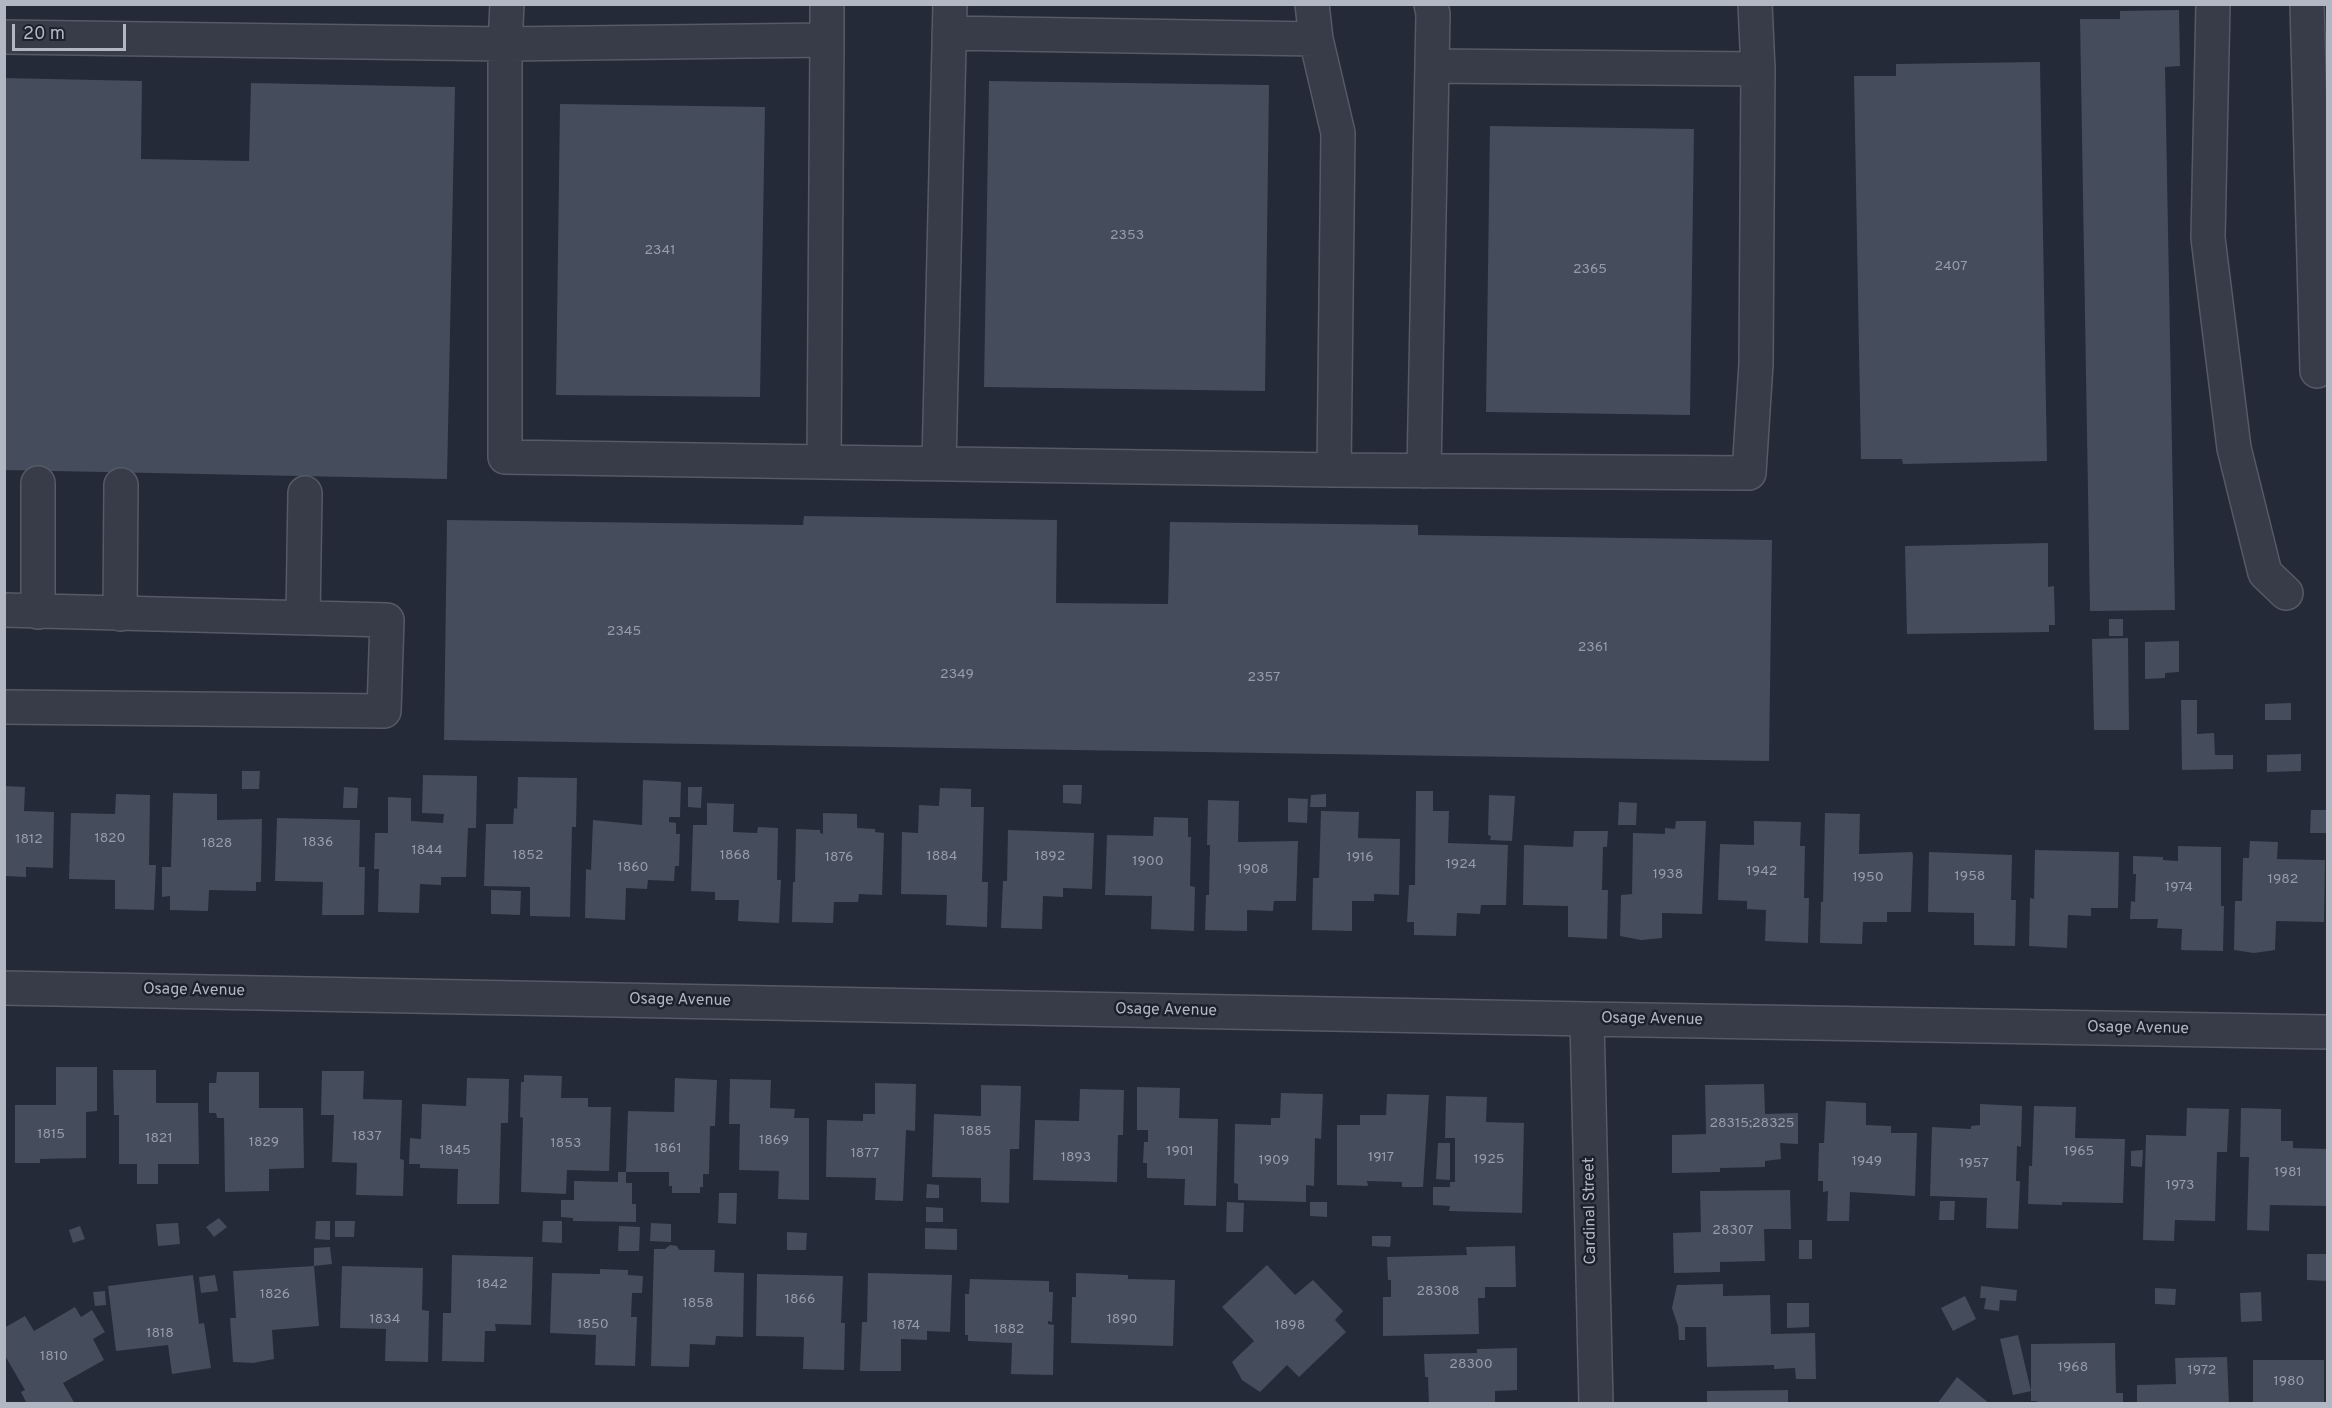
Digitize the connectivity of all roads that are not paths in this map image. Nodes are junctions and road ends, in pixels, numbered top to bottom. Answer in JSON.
{"nodes":[{"id":1,"x":507,"y":4,"type":"edge"},
{"id":2,"x":827,"y":4,"type":"edge"},
{"id":3,"x":1312,"y":4,"type":"edge"},
{"id":4,"x":1431,"y":4,"type":"edge"},
{"id":5,"x":1755,"y":4,"type":"edge"},
{"id":6,"x":2213,"y":4,"type":"edge"},
{"id":7,"x":2307,"y":4,"type":"edge"},
{"id":8,"x":949,"y":19,"type":"edge"},
{"id":9,"x":4,"y":37,"type":"edge"},
{"id":10,"x":1316,"y":39,"type":"junction"},
{"id":11,"x":827,"y":40,"type":"junction"},
{"id":12,"x":506,"y":44,"type":"junction"},
{"id":13,"x":1432,"y":66,"type":"junction"},
{"id":14,"x":1758,"y":69,"type":"junction"},
{"id":15,"x":2316,"y":371,"type":"dead end"},
{"id":16,"x":824,"y":462,"type":"junction"},
{"id":17,"x":939,"y":463,"type":"junction"},
{"id":18,"x":1334,"y":470,"type":"junction"},
{"id":19,"x":1424,"y":471,"type":"junction"},
{"id":20,"x":38,"y":483,"type":"dead end"},
{"id":21,"x":121,"y":484,"type":"dead end"},
{"id":22,"x":306,"y":493,"type":"dead end"},
{"id":23,"x":2286,"y":592,"type":"dead end"},
{"id":24,"x":4,"y":610,"type":"edge"},
{"id":25,"x":38,"y":612,"type":"junction"},
{"id":26,"x":120,"y":614,"type":"junction"},
{"id":27,"x":303,"y":618,"type":"junction"},
{"id":28,"x":4,"y":707,"type":"edge"},
{"id":29,"x":4,"y":988,"type":"edge"},
{"id":30,"x":1587,"y":1019,"type":"junction"},
{"id":31,"x":2328,"y":1032,"type":"edge"},
{"id":32,"x":1596,"y":1404,"type":"edge"}],
"edges":[{"from":1,"to":12,"type":"street"},
{"from":2,"to":11,"type":"street"},
{"from":3,"to":10,"type":"street"},
{"from":4,"to":13,"type":"street"},
{"from":5,"to":14,"type":"street"},
{"from":6,"to":23,"type":"street"},
{"from":7,"to":15,"type":"street"},
{"from":8,"to":10,"type":"street"},
{"from":8,"to":17,"type":"street"},
{"from":9,"to":12,"type":"street"},
{"from":10,"to":18,"type":"street"},
{"from":11,"to":12,"type":"street"},
{"from":11,"to":16,"type":"street"},
{"from":12,"to":16,"type":"street"},
{"from":13,"to":14,"type":"street"},
{"from":13,"to":19,"type":"street"},
{"from":14,"to":19,"type":"street"},
{"from":16,"to":17,"type":"street"},
{"from":17,"to":18,"type":"street"},
{"from":18,"to":19,"type":"street"},
{"from":20,"to":25,"type":"street"},
{"from":21,"to":26,"type":"street"},
{"from":22,"to":27,"type":"street"},
{"from":24,"to":25,"type":"street"},
{"from":25,"to":26,"type":"street"},
{"from":26,"to":27,"type":"street"},
{"from":27,"to":28,"type":"street"},
{"from":29,"to":30,"type":"street","name":"Osage Avenue"},
{"from":30,"to":31,"type":"street","name":"Osage Avenue"},
{"from":30,"to":32,"type":"street","name":"Cardinal Street"}]}
